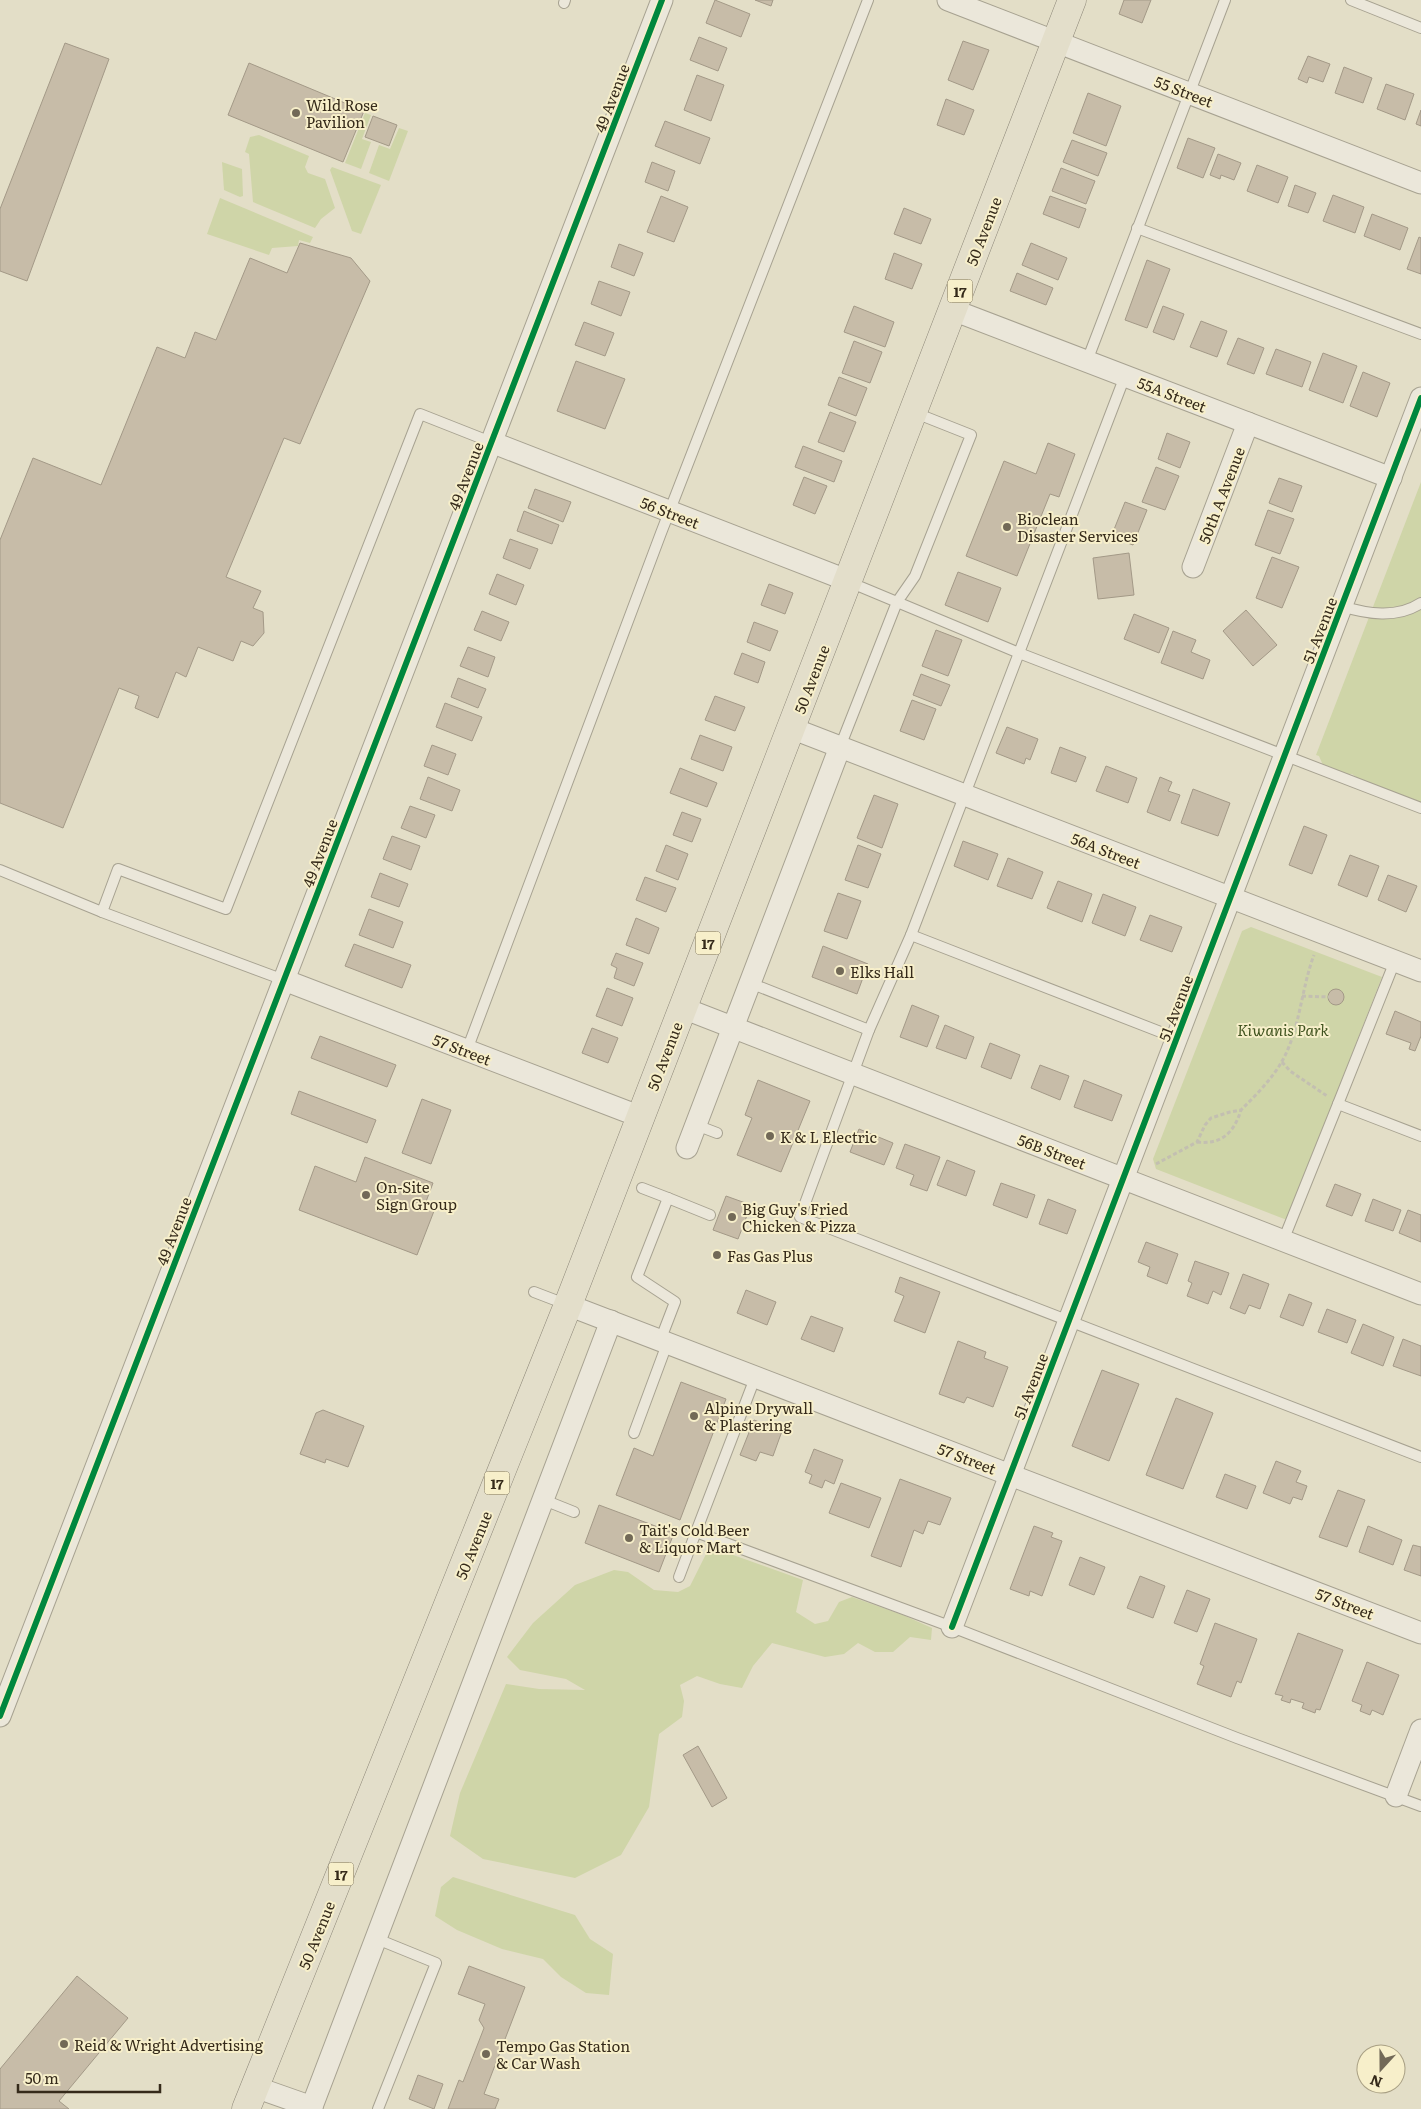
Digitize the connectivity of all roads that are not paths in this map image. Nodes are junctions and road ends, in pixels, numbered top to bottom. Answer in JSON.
{"nodes":[{"id":1,"x":662,"y":0,"type":"edge"},
{"id":2,"x":868,"y":0,"type":"edge"},
{"id":3,"x":948,"y":0,"type":"edge"},
{"id":4,"x":1072,"y":0,"type":"edge"},
{"id":5,"x":1225,"y":0,"type":"edge"},
{"id":6,"x":1351,"y":0,"type":"edge"},
{"id":7,"x":1421,"y":28,"type":"edge"},
{"id":8,"x":1056,"y":42,"type":"junction"},
{"id":9,"x":1188,"y":93,"type":"junction"},
{"id":10,"x":1421,"y":183,"type":"edge"},
{"id":11,"x":1137,"y":228,"type":"junction"},
{"id":12,"x":953,"y":310,"type":"junction"},
{"id":13,"x":1421,"y":334,"type":"edge"},
{"id":14,"x":1086,"y":361,"type":"junction"},
{"id":15,"x":1125,"y":376,"type":"junction"},
{"id":16,"x":1421,"y":398,"type":"edge"},
{"id":17,"x":913,"y":412,"type":"junction"},
{"id":18,"x":1248,"y":423,"type":"junction"},
{"id":19,"x":491,"y":442,"type":"junction"},
{"id":20,"x":1391,"y":478,"type":"junction"},
{"id":21,"x":670,"y":512,"type":"junction"},
{"id":22,"x":1193,"y":567,"type":"dead end"},
{"id":23,"x":849,"y":581,"type":"junction"},
{"id":24,"x":897,"y":602,"type":"junction"},
{"id":25,"x":1421,"y":603,"type":"edge"},
{"id":26,"x":1342,"y":606,"type":"junction"},
{"id":27,"x":1019,"y":652,"type":"junction"},
{"id":28,"x":791,"y":728,"type":"junction"},
{"id":29,"x":840,"y":747,"type":"junction"},
{"id":30,"x":1284,"y":756,"type":"junction"},
{"id":31,"x":965,"y":795,"type":"junction"},
{"id":32,"x":1421,"y":808,"type":"edge"},
{"id":33,"x":0,"y":870,"type":"edge"},
{"id":34,"x":1230,"y":897,"type":"junction"},
{"id":35,"x":102,"y":912,"type":"junction"},
{"id":36,"x":911,"y":935,"type":"junction"},
{"id":37,"x":1395,"y":961,"type":"junction"},
{"id":38,"x":1421,"y":970,"type":"edge"},
{"id":39,"x":284,"y":980,"type":"junction"},
{"id":40,"x":750,"y":983,"type":"junction"},
{"id":41,"x":683,"y":1008,"type":"junction"},
{"id":42,"x":732,"y":1028,"type":"junction"},
{"id":43,"x":869,"y":1030,"type":"junction"},
{"id":44,"x":1176,"y":1038,"type":"junction"},
{"id":45,"x":467,"y":1050,"type":"junction"},
{"id":46,"x":854,"y":1075,"type":"junction"},
{"id":47,"x":1338,"y":1104,"type":"junction"},
{"id":48,"x":641,"y":1117,"type":"junction"},
{"id":49,"x":696,"y":1125,"type":"junction"},
{"id":50,"x":717,"y":1133,"type":"dead end"},
{"id":51,"x":1421,"y":1136,"type":"edge"},
{"id":52,"x":687,"y":1148,"type":"dead end"},
{"id":53,"x":1123,"y":1178,"type":"junction"},
{"id":54,"x":642,"y":1188,"type":"dead end"},
{"id":55,"x":668,"y":1198,"type":"junction"},
{"id":56,"x":710,"y":1215,"type":"dead end"},
{"id":57,"x":1284,"y":1240,"type":"junction"},
{"id":58,"x":534,"y":1292,"type":"dead end"},
{"id":59,"x":1421,"y":1294,"type":"edge"},
{"id":60,"x":568,"y":1305,"type":"junction"},
{"id":61,"x":610,"y":1321,"type":"junction"},
{"id":62,"x":1068,"y":1322,"type":"junction"},
{"id":63,"x":664,"y":1342,"type":"junction"},
{"id":64,"x":755,"y":1378,"type":"junction"},
{"id":65,"x":634,"y":1433,"type":"dead end"},
{"id":66,"x":1421,"y":1457,"type":"edge"},
{"id":67,"x":1010,"y":1474,"type":"junction"},
{"id":68,"x":544,"y":1500,"type":"junction"},
{"id":69,"x":574,"y":1512,"type":"dead end"},
{"id":70,"x":696,"y":1532,"type":"junction"},
{"id":71,"x":679,"y":1577,"type":"dead end"},
{"id":72,"x":952,"y":1627,"type":"junction"},
{"id":73,"x":1421,"y":1633,"type":"edge"},
{"id":74,"x":0,"y":1716,"type":"edge"},
{"id":75,"x":1421,"y":1730,"type":"edge"},
{"id":76,"x":1396,"y":1796,"type":"junction"},
{"id":77,"x":1421,"y":1806,"type":"edge"},
{"id":78,"x":377,"y":1939,"type":"junction"},
{"id":79,"x":251,"y":2098,"type":"edge"},
{"id":80,"x":314,"y":2108,"type":"edge"},
{"id":81,"x":378,"y":2109,"type":"edge"}],
"edges":[{"from":1,"to":19,"type":"street","name":"49 Avenue"},
{"from":2,"to":21,"type":"lane"},
{"from":3,"to":8,"type":"street","name":"55 Street"},
{"from":4,"to":8,"type":"main road","name":"50 Avenue","number":"17"},
{"from":5,"to":9,"type":"lane"},
{"from":6,"to":7,"type":"lane"},
{"from":8,"to":9,"type":"street","name":"55 Street"},
{"from":8,"to":12,"type":"main road","name":"50 Avenue","number":"17"},
{"from":9,"to":10,"type":"street","name":"55 Street"},
{"from":9,"to":11,"type":"lane"},
{"from":11,"to":13,"type":"lane"},
{"from":11,"to":14,"type":"lane"},
{"from":12,"to":14,"type":"street","name":"55A Street"},
{"from":12,"to":17,"type":"main road","name":"50 Avenue","number":"17"},
{"from":14,"to":15,"type":"street","name":"55A Street"},
{"from":15,"to":18,"type":"street","name":"55A Street"},
{"from":15,"to":27,"type":"lane"},
{"from":16,"to":20,"type":"street","name":"51 Avenue"},
{"from":17,"to":23,"type":"main road","name":"50 Avenue","number":"17"},
{"from":17,"to":24,"type":"lane"},
{"from":18,"to":20,"type":"street","name":"55A Street"},
{"from":18,"to":22,"type":"street","name":"50th A Avenue"},
{"from":19,"to":21,"type":"street","name":"56 Street"},
{"from":19,"to":35,"type":"lane"},
{"from":19,"to":39,"type":"street","name":"49 Avenue"},
{"from":20,"to":26,"type":"street","name":"51 Avenue"},
{"from":21,"to":23,"type":"street","name":"56 Street"},
{"from":21,"to":45,"type":"lane"},
{"from":23,"to":24,"type":"lane"},
{"from":23,"to":28,"type":"main road","name":"50 Avenue","number":"17"},
{"from":24,"to":27,"type":"lane"},
{"from":24,"to":29,"type":"lane"},
{"from":25,"to":26,"type":"lane"},
{"from":26,"to":30,"type":"street","name":"51 Avenue"},
{"from":27,"to":30,"type":"lane"},
{"from":27,"to":31,"type":"lane"},
{"from":28,"to":29,"type":"street","name":"56A Street"},
{"from":28,"to":41,"type":"main road","name":"50 Avenue","number":"17"},
{"from":29,"to":31,"type":"street","name":"56A Street"},
{"from":29,"to":40,"type":"street"},
{"from":30,"to":32,"type":"lane"},
{"from":30,"to":34,"type":"street","name":"51 Avenue"},
{"from":31,"to":34,"type":"street","name":"56A Street"},
{"from":31,"to":36,"type":"lane"},
{"from":33,"to":35,"type":"lane"},
{"from":34,"to":37,"type":"street","name":"56A Street"},
{"from":34,"to":44,"type":"street","name":"51 Avenue"},
{"from":35,"to":39,"type":"lane"},
{"from":36,"to":43,"type":"lane"},
{"from":36,"to":44,"type":"lane"},
{"from":37,"to":38,"type":"street","name":"56A Street"},
{"from":37,"to":47,"type":"lane"},
{"from":39,"to":45,"type":"street","name":"57 Street"},
{"from":39,"to":74,"type":"street","name":"49 Avenue"},
{"from":40,"to":42,"type":"street"},
{"from":40,"to":43,"type":"lane"},
{"from":41,"to":42,"type":"street","name":"56B Street"},
{"from":41,"to":48,"type":"main road","name":"50 Avenue","number":"17"},
{"from":42,"to":46,"type":"street","name":"56B Street"},
{"from":42,"to":49,"type":"street"},
{"from":43,"to":46,"type":"lane"},
{"from":44,"to":53,"type":"street","name":"51 Avenue"},
{"from":45,"to":48,"type":"street","name":"57 Street"},
{"from":46,"to":53,"type":"street","name":"56B Street"},
{"from":46,"to":62,"type":"lane"},
{"from":47,"to":51,"type":"lane"},
{"from":47,"to":57,"type":"lane"},
{"from":48,"to":60,"type":"main road","name":"50 Avenue","number":"17"},
{"from":49,"to":50,"type":"lane"},
{"from":49,"to":52,"type":"street"},
{"from":53,"to":57,"type":"street","name":"56B Street"},
{"from":53,"to":62,"type":"street","name":"51 Avenue"},
{"from":54,"to":55,"type":"lane"},
{"from":55,"to":56,"type":"lane"},
{"from":55,"to":63,"type":"lane"},
{"from":57,"to":59,"type":"street","name":"56B Street"},
{"from":58,"to":60,"type":"lane"},
{"from":60,"to":61,"type":"street","name":"57 Street"},
{"from":60,"to":79,"type":"main road","name":"50 Avenue","number":"17"},
{"from":61,"to":63,"type":"street","name":"57 Street"},
{"from":61,"to":68,"type":"street"},
{"from":62,"to":66,"type":"lane"},
{"from":62,"to":67,"type":"street","name":"51 Avenue"},
{"from":63,"to":64,"type":"street","name":"57 Street"},
{"from":63,"to":65,"type":"lane"},
{"from":64,"to":67,"type":"street","name":"57 Street"},
{"from":64,"to":70,"type":"lane"},
{"from":67,"to":72,"type":"street","name":"51 Avenue"},
{"from":67,"to":73,"type":"street","name":"57 Street"},
{"from":68,"to":69,"type":"lane"},
{"from":68,"to":78,"type":"street"},
{"from":70,"to":71,"type":"lane"},
{"from":70,"to":72,"type":"lane"},
{"from":72,"to":76,"type":"lane"},
{"from":75,"to":76,"type":"street"},
{"from":76,"to":77,"type":"lane"},
{"from":78,"to":80,"type":"street"},
{"from":78,"to":81,"type":"lane"},
{"from":79,"to":80,"type":"street"}]}
